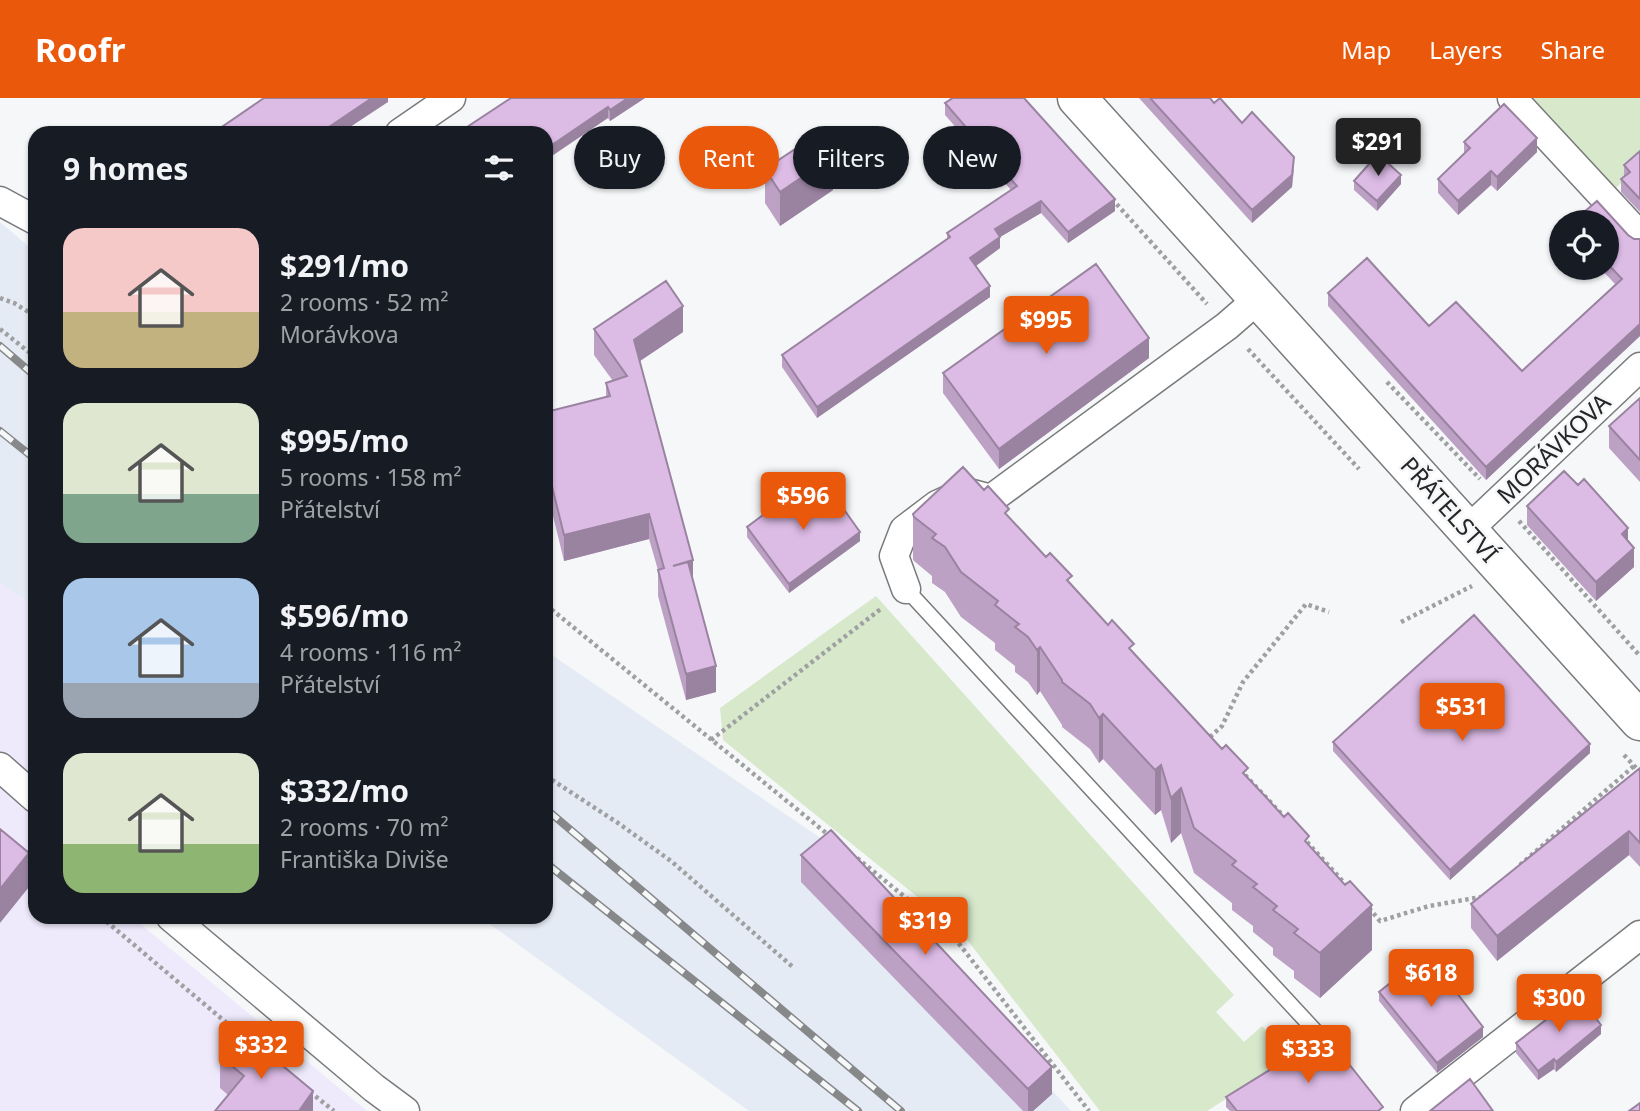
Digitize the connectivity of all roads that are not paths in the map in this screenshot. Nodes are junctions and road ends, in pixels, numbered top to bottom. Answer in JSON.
{"nodes":[{"id":1,"x":1077,"y":98,"type":"edge"},
{"id":2,"x":1512,"y":98,"type":"edge"},
{"id":3,"x":436,"y":102,"type":"edge"},
{"id":4,"x":408,"y":126,"type":"edge"},
{"id":5,"x":0,"y":201,"type":"edge"},
{"id":6,"x":28,"y":216,"type":"edge"},
{"id":7,"x":1640,"y":236,"type":"edge"},
{"id":8,"x":1258,"y":299,"type":"junction"},
{"id":9,"x":1640,"y":367,"type":"edge"},
{"id":10,"x":1468,"y":530,"type":"junction"},
{"id":11,"x":906,"y":589,"type":"joint"},
{"id":12,"x":1640,"y":721,"type":"edge"},
{"id":13,"x":0,"y":768,"type":"edge"},
{"id":14,"x":28,"y":792,"type":"edge"},
{"id":15,"x":179,"y":924,"type":"edge"},
{"id":16,"x":1640,"y":936,"type":"edge"},
{"id":17,"x":1320,"y":1035,"type":"edge"},
{"id":18,"x":405,"y":1111,"type":"edge"},
{"id":19,"x":1415,"y":1111,"type":"edge"}],
"edges":[{"from":1,"to":8,"type":"main road","name":"PŘÁTELSTVÍ"},
{"from":2,"to":7,"type":"street"},
{"from":3,"to":4,"type":"street"},
{"from":5,"to":6,"type":"street"},
{"from":8,"to":10,"type":"main road","name":"PŘÁTELSTVÍ"},
{"from":8,"to":11,"type":"street"},
{"from":9,"to":10,"type":"street","name":"MORÁVKOVA"},
{"from":10,"to":12,"type":"main road","name":"PŘÁTELSTVÍ"},
{"from":11,"to":17,"type":"lane"},
{"from":13,"to":14,"type":"street"},
{"from":15,"to":18,"type":"street"},
{"from":16,"to":19,"type":"street"}]}
